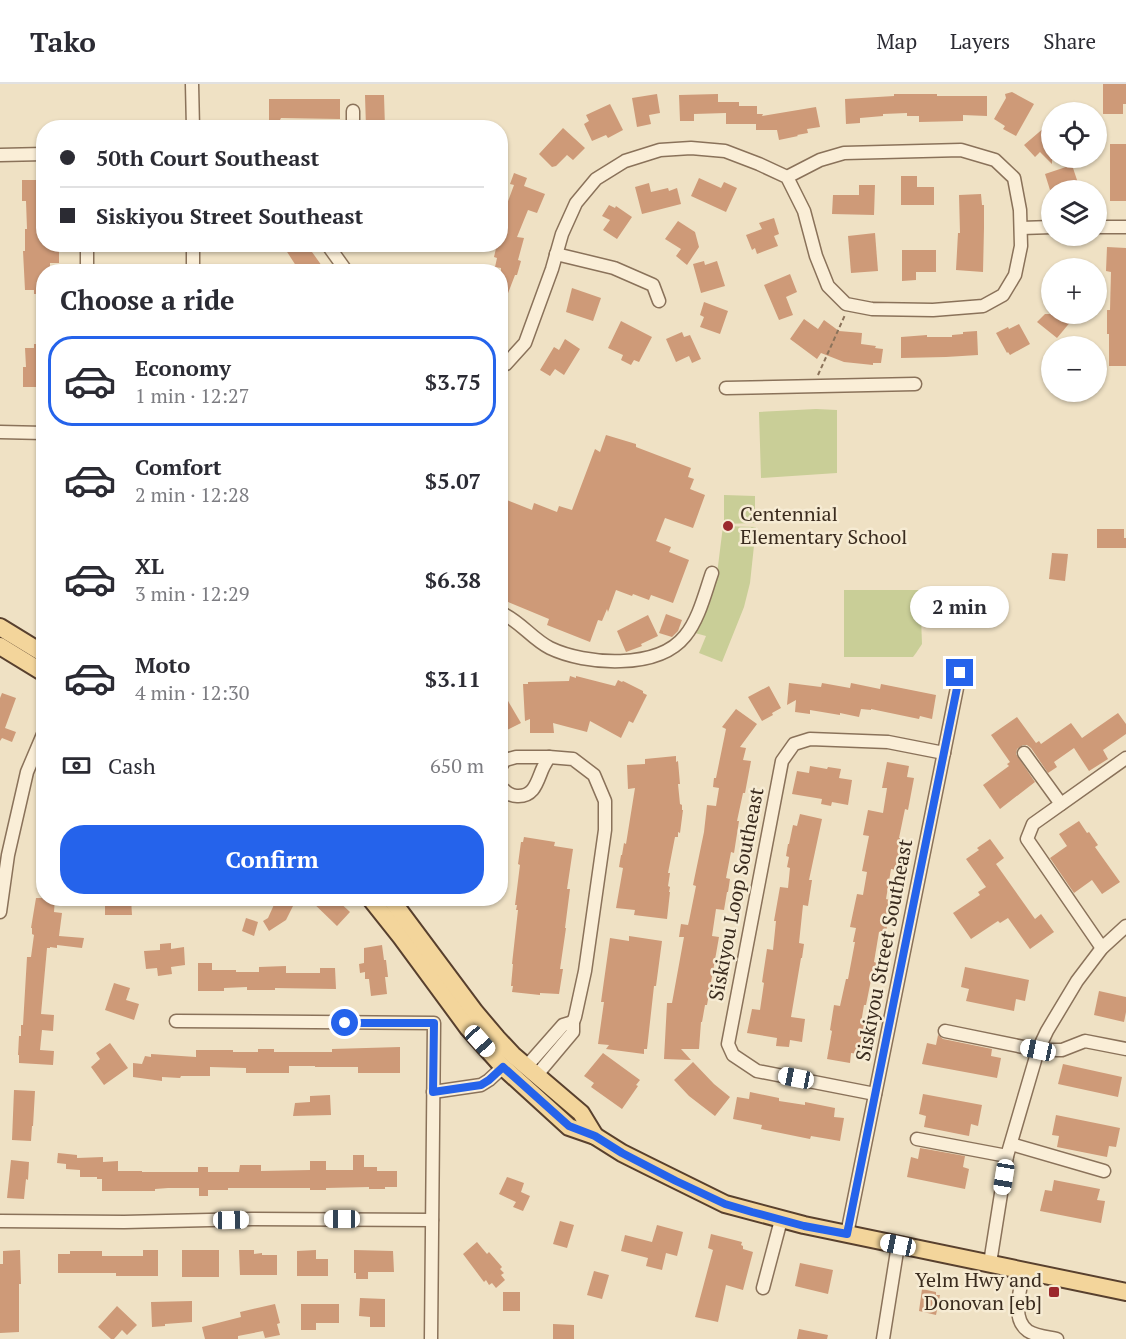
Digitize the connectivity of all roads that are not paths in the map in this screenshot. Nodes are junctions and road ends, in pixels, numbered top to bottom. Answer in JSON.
{"nodes":[{"id":1,"x":192,"y":84,"type":"edge"},
{"id":2,"x":353,"y":111,"type":"dead end"},
{"id":3,"x":193,"y":120,"type":"edge"},
{"id":4,"x":353,"y":120,"type":"edge"},
{"id":5,"x":36,"y":154,"type":"edge"},
{"id":6,"x":0,"y":155,"type":"edge"},
{"id":7,"x":787,"y":177,"type":"junction"},
{"id":8,"x":1107,"y":227,"type":"edge"},
{"id":9,"x":1126,"y":227,"type":"edge"},
{"id":10,"x":1021,"y":228,"type":"junction"},
{"id":11,"x":1041,"y":228,"type":"edge"},
{"id":12,"x":556,"y":254,"type":"junction"},
{"id":13,"x":659,"y":301,"type":"dead end"},
{"id":14,"x":508,"y":362,"type":"edge"},
{"id":15,"x":915,"y":384,"type":"dead end"},
{"id":16,"x":726,"y":388,"type":"dead end"},
{"id":17,"x":0,"y":432,"type":"edge"},
{"id":18,"x":36,"y":433,"type":"edge"},
{"id":19,"x":712,"y":573,"type":"dead end"},
{"id":20,"x":508,"y":616,"type":"edge"},
{"id":21,"x":0,"y":627,"type":"edge"},
{"id":22,"x":0,"y":646,"type":"edge"},
{"id":23,"x":36,"y":649,"type":"edge"},
{"id":24,"x":36,"y":668,"type":"edge"},
{"id":25,"x":960,"y":673,"type":"dead end"},
{"id":26,"x":36,"y":751,"type":"edge"},
{"id":27,"x":944,"y":753,"type":"junction"},
{"id":28,"x":1024,"y":753,"type":"dead end"},
{"id":29,"x":549,"y":757,"type":"junction"},
{"id":30,"x":1126,"y":758,"type":"edge"},
{"id":31,"x":508,"y":759,"type":"edge"},
{"id":32,"x":508,"y":793,"type":"edge"},
{"id":33,"x":1061,"y":804,"type":"junction"},
{"id":34,"x":376,"y":906,"type":"edge"},
{"id":35,"x":396,"y":906,"type":"edge"},
{"id":36,"x":0,"y":912,"type":"edge"},
{"id":37,"x":1126,"y":926,"type":"edge"},
{"id":38,"x":1102,"y":948,"type":"junction"},
{"id":39,"x":176,"y":1021,"type":"dead end"},
{"id":40,"x":945,"y":1031,"type":"dead end"},
{"id":41,"x":1126,"y":1049,"type":"edge"},
{"id":42,"x":1038,"y":1050,"type":"junction"},
{"id":43,"x":503,"y":1067,"type":"junction"},
{"id":44,"x":531,"y":1071,"type":"junction"},
{"id":45,"x":433,"y":1092,"type":"junction"},
{"id":46,"x":875,"y":1094,"type":"junction"},
{"id":47,"x":595,"y":1136,"type":"junction"},
{"id":48,"x":917,"y":1139,"type":"dead end"},
{"id":49,"x":1009,"y":1150,"type":"junction"},
{"id":50,"x":1104,"y":1171,"type":"dead end"},
{"id":51,"x":432,"y":1220,"type":"junction"},
{"id":52,"x":781,"y":1220,"type":"junction"},
{"id":53,"x":0,"y":1221,"type":"edge"},
{"id":54,"x":847,"y":1234,"type":"junction"},
{"id":55,"x":898,"y":1245,"type":"junction"},
{"id":56,"x":990,"y":1263,"type":"junction"},
{"id":57,"x":1024,"y":1270,"type":"junction"},
{"id":58,"x":762,"y":1288,"type":"dead end"},
{"id":59,"x":1126,"y":1289,"type":"edge"},
{"id":60,"x":431,"y":1339,"type":"edge"},
{"id":61,"x":883,"y":1339,"type":"edge"},
{"id":62,"x":1057,"y":1339,"type":"edge"}],
"edges":[{"from":1,"to":3,"type":"street"},
{"from":2,"to":4,"type":"street"},
{"from":5,"to":6,"type":"street"},
{"from":7,"to":10,"type":"street"},
{"from":7,"to":10,"type":"street"},
{"from":7,"to":12,"type":"street"},
{"from":8,"to":9,"type":"street"},
{"from":10,"to":11,"type":"street"},
{"from":12,"to":13,"type":"street"},
{"from":12,"to":14,"type":"street"},
{"from":15,"to":16,"type":"street"},
{"from":17,"to":18,"type":"street"},
{"from":19,"to":20,"type":"street"},
{"from":21,"to":23,"type":"main road"},
{"from":22,"to":24,"type":"main road"},
{"from":25,"to":27,"type":"street","name":"Siskiyou Street Southeast"},
{"from":26,"to":36,"type":"street"},
{"from":27,"to":46,"type":"street","name":"Siskiyou Street Southeast"},
{"from":27,"to":46,"type":"street","name":"Siskiyou Loop Southeast"},
{"from":28,"to":33,"type":"street"},
{"from":29,"to":31,"type":"street"},
{"from":29,"to":32,"type":"street"},
{"from":29,"to":44,"type":"street"},
{"from":30,"to":33,"type":"street"},
{"from":33,"to":38,"type":"street"},
{"from":34,"to":43,"type":"main road"},
{"from":35,"to":44,"type":"main road"},
{"from":37,"to":38,"type":"street"},
{"from":38,"to":42,"type":"street"},
{"from":39,"to":45,"type":"street"},
{"from":40,"to":42,"type":"street"},
{"from":41,"to":42,"type":"street"},
{"from":42,"to":49,"type":"street"},
{"from":43,"to":45,"type":"street"},
{"from":43,"to":47,"type":"main road"},
{"from":44,"to":47,"type":"main road"},
{"from":45,"to":51,"type":"street"},
{"from":46,"to":54,"type":"street","name":"Siskiyou Street Southeast"},
{"from":47,"to":52,"type":"main road"},
{"from":48,"to":49,"type":"street"},
{"from":49,"to":50,"type":"street"},
{"from":49,"to":56,"type":"street"},
{"from":51,"to":53,"type":"street"},
{"from":51,"to":60,"type":"street"},
{"from":52,"to":54,"type":"main road"},
{"from":52,"to":58,"type":"street"},
{"from":54,"to":55,"type":"main road"},
{"from":55,"to":56,"type":"main road"},
{"from":55,"to":61,"type":"street"},
{"from":56,"to":57,"type":"main road"},
{"from":57,"to":59,"type":"main road"},
{"from":57,"to":62,"type":"street"}]}
